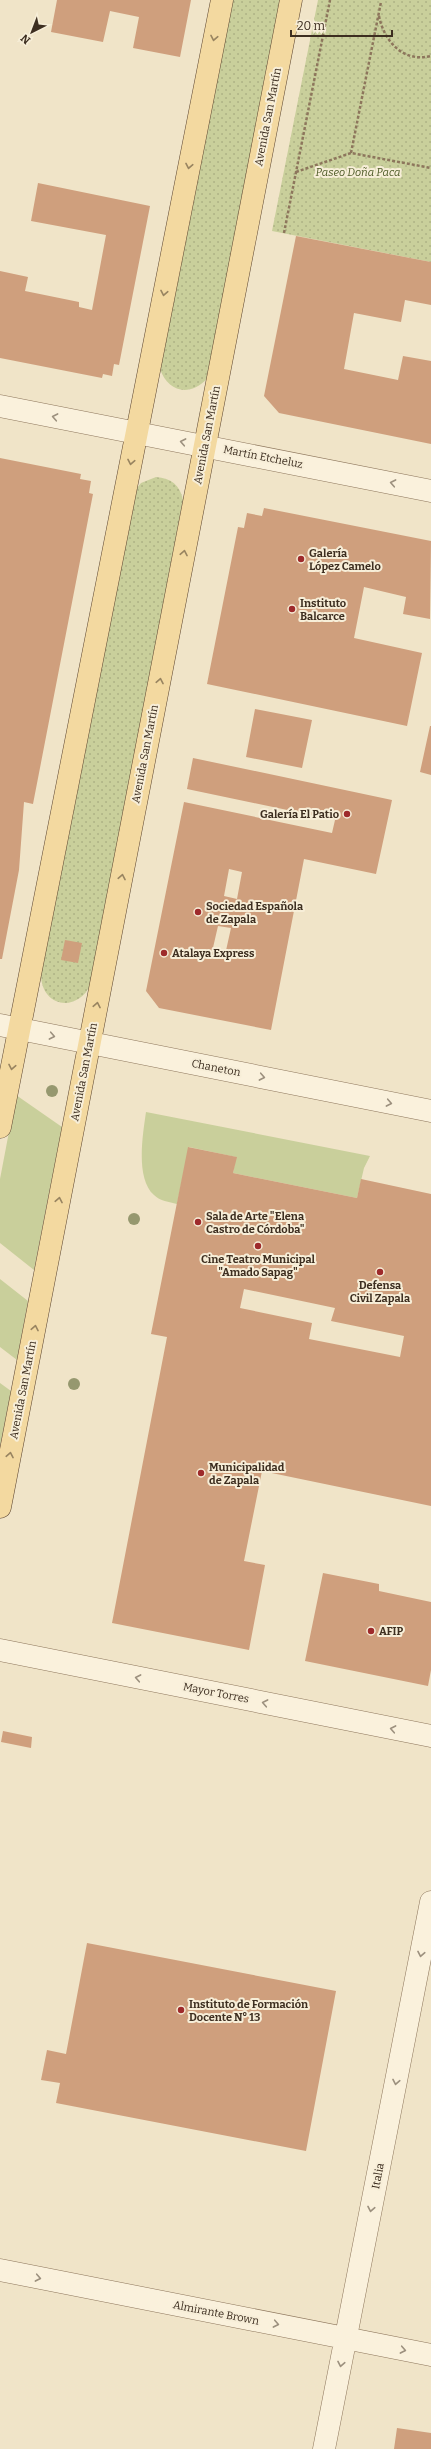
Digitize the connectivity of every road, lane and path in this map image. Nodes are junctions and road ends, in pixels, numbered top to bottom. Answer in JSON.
{"nodes":[{"id":1,"x":222,"y":0,"type":"edge"},
{"id":2,"x":291,"y":0,"type":"edge"},
{"id":3,"x":330,"y":0,"type":"edge"},
{"id":4,"x":381,"y":1,"type":"edge"},
{"id":5,"x":431,"y":56,"type":"edge"},
{"id":6,"x":351,"y":153,"type":"junction"},
{"id":7,"x":431,"y":168,"type":"edge"},
{"id":8,"x":296,"y":172,"type":"junction"},
{"id":9,"x":284,"y":234,"type":"dead end"},
{"id":10,"x":0,"y":406,"type":"edge"},
{"id":11,"x":137,"y":433,"type":"junction"},
{"id":12,"x":205,"y":446,"type":"junction"},
{"id":13,"x":431,"y":491,"type":"edge"},
{"id":14,"x":10,"y":1027,"type":"edge"},
{"id":15,"x":90,"y":1043,"type":"junction"},
{"id":16,"x":431,"y":1111,"type":"edge"},
{"id":17,"x":0,"y":1127,"type":"edge"},
{"id":18,"x":0,"y":1507,"type":"edge"},
{"id":19,"x":0,"y":1650,"type":"edge"},
{"id":20,"x":431,"y":1736,"type":"edge"},
{"id":21,"x":431,"y":1902,"type":"edge"},
{"id":22,"x":0,"y":2270,"type":"edge"},
{"id":23,"x":346,"y":2338,"type":"junction"},
{"id":24,"x":431,"y":2355,"type":"edge"},
{"id":25,"x":324,"y":2449,"type":"edge"}],
"edges":[{"from":1,"to":11,"type":"main road","one_way":true},
{"from":2,"to":12,"type":"main road","name":"Avenida San Martín"},
{"from":3,"to":8,"type":"path"},
{"from":4,"to":5,"type":"path"},
{"from":4,"to":6,"type":"path"},
{"from":6,"to":7,"type":"path"},
{"from":6,"to":8,"type":"path"},
{"from":8,"to":9,"type":"path"},
{"from":11,"to":10,"type":"street","name":"Martín Etcheluz","one_way":true},
{"from":12,"to":11,"type":"street","name":"Martín Etcheluz","one_way":true},
{"from":11,"to":14,"type":"main road","one_way":true},
{"from":13,"to":12,"type":"street","name":"Martín Etcheluz","one_way":true},
{"from":15,"to":12,"type":"main road","name":"Avenida San Martín","one_way":true},
{"from":14,"to":15,"type":"street","name":"Chaneton","one_way":true},
{"from":14,"to":17,"type":"main road","one_way":true},
{"from":15,"to":16,"type":"street","name":"Chaneton","one_way":true},
{"from":18,"to":15,"type":"main road","name":"Avenida San Martín","one_way":true},
{"from":20,"to":19,"type":"street","name":"Mayor Torres","one_way":true},
{"from":21,"to":23,"type":"street","name":"Italia","one_way":true},
{"from":22,"to":23,"type":"street","name":"Almirante Brown","one_way":true},
{"from":23,"to":24,"type":"street","name":"Almirante Brown","one_way":true},
{"from":23,"to":25,"type":"street","name":"Italia","one_way":true}]}
